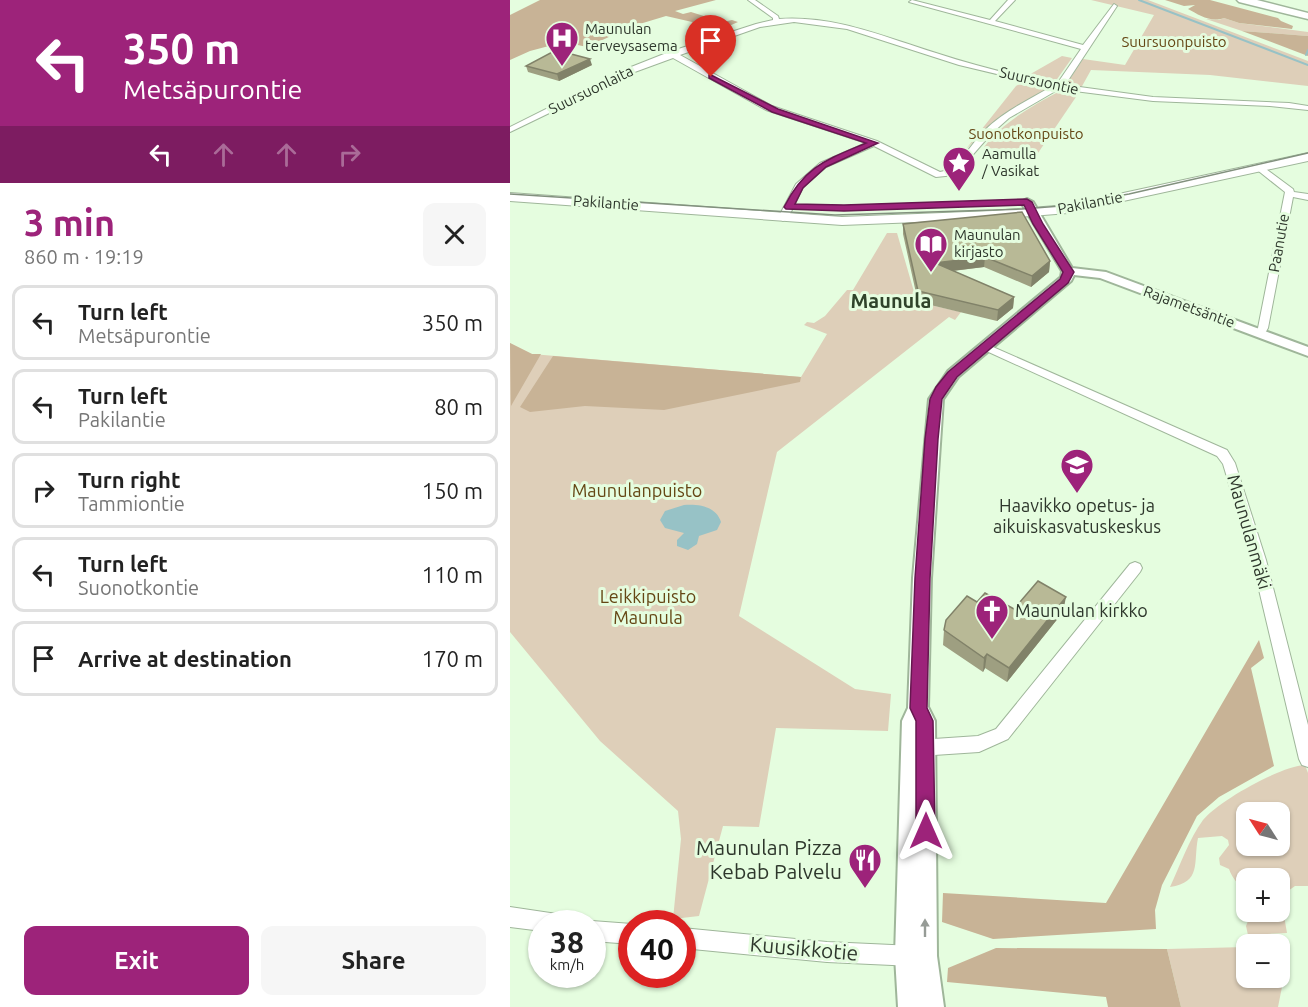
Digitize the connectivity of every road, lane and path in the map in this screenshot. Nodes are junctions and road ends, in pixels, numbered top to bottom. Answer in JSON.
{"nodes":[{"id":1,"x":750,"y":0,"type":"edge"},
{"id":2,"x":1012,"y":0,"type":"edge"},
{"id":3,"x":1243,"y":0,"type":"edge"},
{"id":4,"x":1263,"y":0,"type":"edge"},
{"id":5,"x":1289,"y":0,"type":"edge"},
{"id":6,"x":912,"y":2,"type":"dead end"},
{"id":7,"x":1308,"y":4,"type":"edge"},
{"id":8,"x":1114,"y":6,"type":"dead end"},
{"id":9,"x":1308,"y":10,"type":"edge"},
{"id":10,"x":1308,"y":16,"type":"edge"},
{"id":11,"x":776,"y":21,"type":"junction"},
{"id":12,"x":991,"y":22,"type":"junction"},
{"id":13,"x":1085,"y":48,"type":"junction"},
{"id":14,"x":672,"y":54,"type":"junction"},
{"id":15,"x":1057,"y":87,"type":"junction"},
{"id":16,"x":1308,"y":108,"type":"edge"},
{"id":17,"x":510,"y":130,"type":"edge"},
{"id":18,"x":874,"y":143,"type":"junction"},
{"id":19,"x":1308,"y":147,"type":"edge"},
{"id":20,"x":1308,"y":157,"type":"edge"},
{"id":21,"x":1259,"y":167,"type":"junction"},
{"id":22,"x":510,"y":188,"type":"edge"},
{"id":23,"x":1289,"y":194,"type":"junction"},
{"id":24,"x":510,"y":197,"type":"edge"},
{"id":25,"x":1308,"y":197,"type":"edge"},
{"id":26,"x":1030,"y":207,"type":"junction"},
{"id":27,"x":786,"y":212,"type":"junction"},
{"id":28,"x":1068,"y":272,"type":"junction"},
{"id":29,"x":1260,"y":333,"type":"junction"},
{"id":30,"x":986,"y":347,"type":"junction"},
{"id":31,"x":1308,"y":352,"type":"edge"},
{"id":32,"x":1135,"y":568,"type":"dead end"},
{"id":33,"x":918,"y":748,"type":"junction"},
{"id":34,"x":1308,"y":759,"type":"edge"},
{"id":35,"x":510,"y":917,"type":"edge"},
{"id":36,"x":528,"y":920,"type":"edge"},
{"id":37,"x":696,"y":939,"type":"edge"},
{"id":38,"x":916,"y":956,"type":"junction"},
{"id":39,"x":911,"y":1007,"type":"edge"},
{"id":40,"x":931,"y":1007,"type":"edge"}],
"edges":[{"from":1,"to":11,"type":"street"},
{"from":2,"to":12,"type":"street"},
{"from":3,"to":10,"type":"highway"},
{"from":4,"to":9,"type":"highway"},
{"from":5,"to":7,"type":"highway"},
{"from":6,"to":12,"type":"street"},
{"from":8,"to":13,"type":"street"},
{"from":11,"to":14,"type":"street","name":"Suursuonlaita"},
{"from":11,"to":15,"type":"street","name":"Suursuontie"},
{"from":12,"to":13,"type":"street"},
{"from":13,"to":15,"type":"street"},
{"from":14,"to":17,"type":"street","name":"Suursuonlaita"},
{"from":14,"to":18,"type":"street"},
{"from":15,"to":16,"type":"street","name":"Suursuontie"},
{"from":15,"to":18,"type":"street"},
{"from":18,"to":27,"type":"street"},
{"from":19,"to":26,"type":"main road","name":"Pakilantie"},
{"from":20,"to":21,"type":"main road","name":"Pakilantie"},
{"from":21,"to":23,"type":"street","name":"Paanutie"},
{"from":21,"to":26,"type":"main road","name":"Pakilantie"},
{"from":22,"to":27,"type":"main road","name":"Pakilantie"},
{"from":23,"to":25,"type":"street"},
{"from":23,"to":29,"type":"street","name":"Paanutie"},
{"from":24,"to":27,"type":"main road","name":"Pakilantie"},
{"from":26,"to":27,"type":"main road","name":"Pakilantie"},
{"from":26,"to":28,"type":"street"},
{"from":28,"to":29,"type":"street","name":"Rajametsäntie"},
{"from":28,"to":30,"type":"street"},
{"from":29,"to":31,"type":"street","name":"Rajametsäntie"},
{"from":30,"to":33,"type":"street"},
{"from":30,"to":34,"type":"street","name":"Maunulanmäki"},
{"from":32,"to":33,"type":"street"},
{"from":33,"to":38,"type":"street"},
{"from":35,"to":36,"type":"street"},
{"from":37,"to":38,"type":"street","name":"Kuusikkotie"},
{"from":38,"to":39,"type":"street"},
{"from":38,"to":40,"type":"street"}]}
